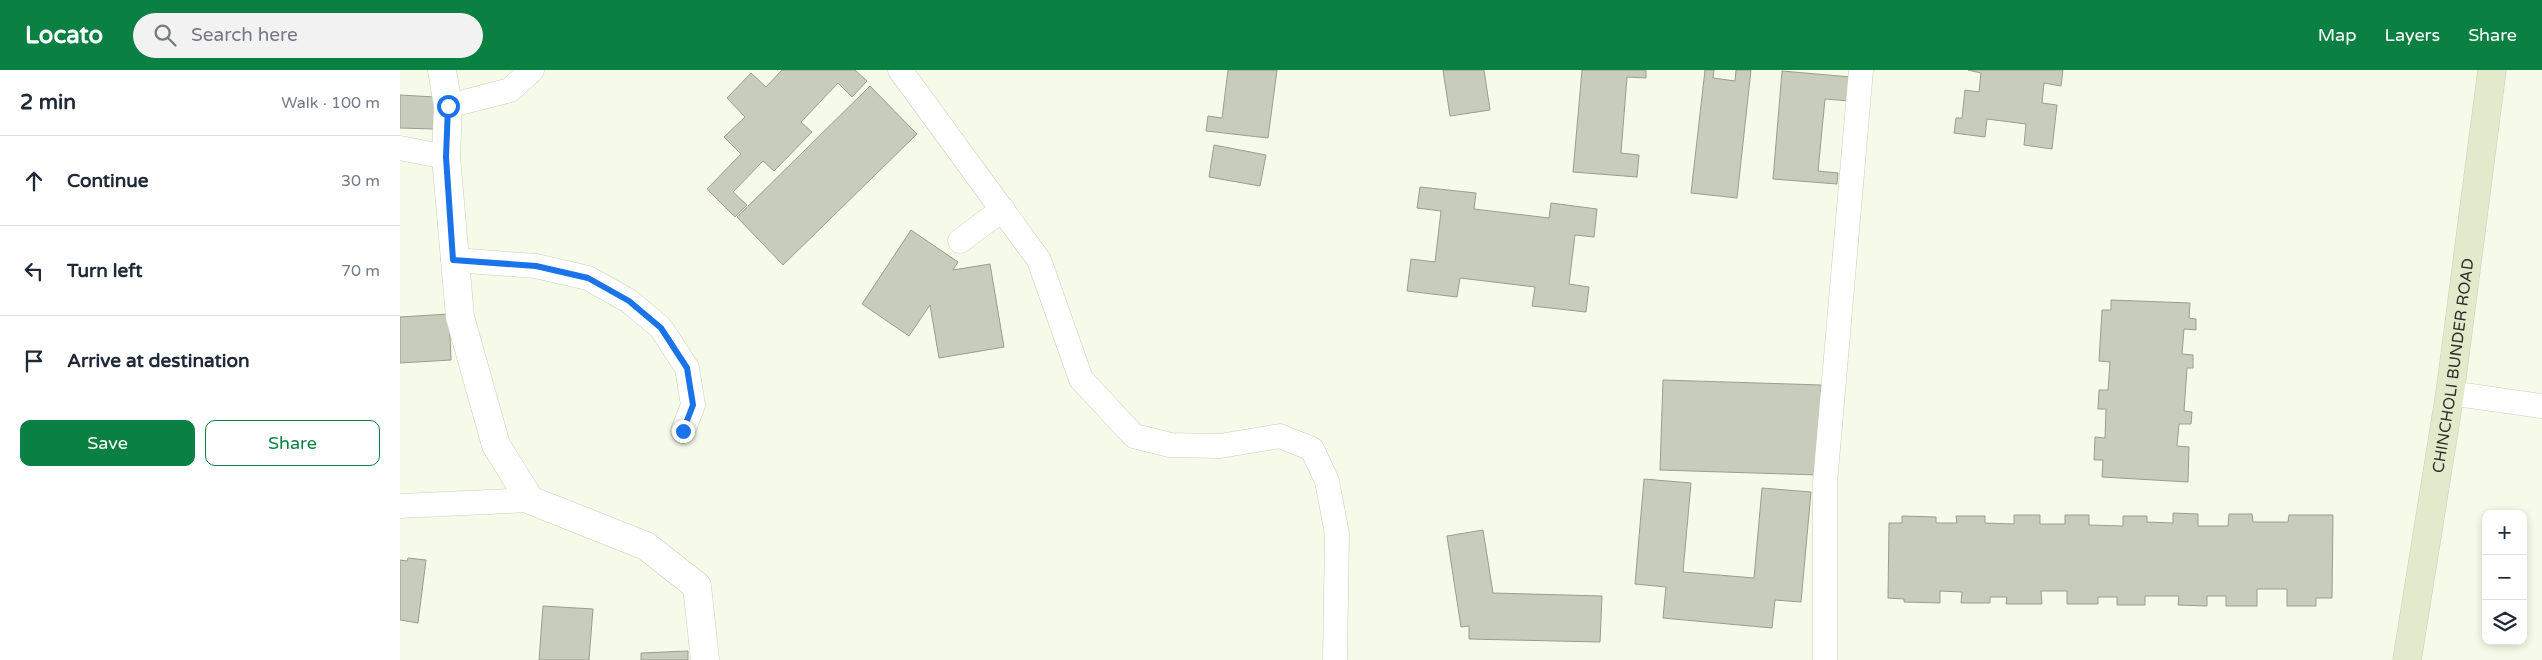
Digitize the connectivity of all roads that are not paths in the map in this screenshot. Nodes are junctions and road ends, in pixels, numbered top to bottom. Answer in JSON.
{"nodes":[{"id":1,"x":442,"y":70,"type":"edge"},
{"id":2,"x":532,"y":70,"type":"edge"},
{"id":3,"x":900,"y":70,"type":"edge"},
{"id":4,"x":1861,"y":70,"type":"edge"},
{"id":5,"x":2492,"y":70,"type":"edge"},
{"id":6,"x":448,"y":106,"type":"junction"},
{"id":7,"x":400,"y":148,"type":"edge"},
{"id":8,"x":446,"y":157,"type":"junction"},
{"id":9,"x":1003,"y":209,"type":"junction"},
{"id":10,"x":960,"y":241,"type":"dead end"},
{"id":11,"x":453,"y":260,"type":"junction"},
{"id":12,"x":2450,"y":393,"type":"junction"},
{"id":13,"x":2542,"y":406,"type":"edge"},
{"id":14,"x":683,"y":431,"type":"dead end"},
{"id":15,"x":530,"y":500,"type":"junction"},
{"id":16,"x":400,"y":506,"type":"edge"},
{"id":17,"x":706,"y":660,"type":"edge"},
{"id":18,"x":1335,"y":660,"type":"edge"},
{"id":19,"x":1824,"y":660,"type":"edge"},
{"id":20,"x":2406,"y":660,"type":"edge"}],
"edges":[{"from":1,"to":6,"type":"street"},
{"from":2,"to":6,"type":"street"},
{"from":3,"to":9,"type":"street"},
{"from":4,"to":19,"type":"street"},
{"from":5,"to":12,"type":"main road","name":"CHINCHOLI BUNDER ROAD"},
{"from":6,"to":8,"type":"street"},
{"from":7,"to":8,"type":"street"},
{"from":8,"to":11,"type":"street"},
{"from":9,"to":10,"type":"street"},
{"from":9,"to":18,"type":"street"},
{"from":11,"to":14,"type":"street"},
{"from":11,"to":15,"type":"street"},
{"from":12,"to":13,"type":"street"},
{"from":12,"to":20,"type":"main road","name":"CHINCHOLI BUNDER ROAD"},
{"from":15,"to":16,"type":"street"},
{"from":15,"to":17,"type":"street"}]}
